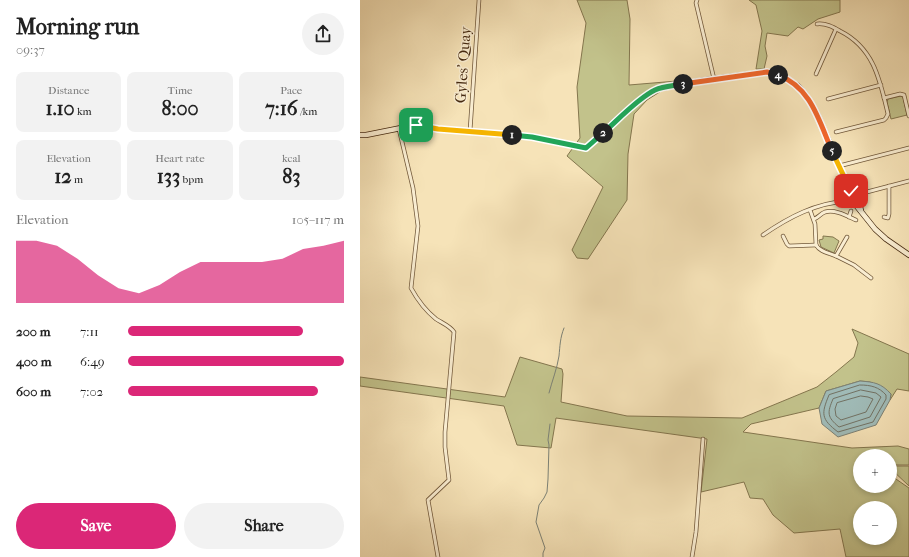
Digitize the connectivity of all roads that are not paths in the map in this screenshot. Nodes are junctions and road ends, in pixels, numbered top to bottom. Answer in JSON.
{"nodes":[{"id":1,"x":479,"y":0,"type":"edge"},
{"id":2,"x":696,"y":0,"type":"edge"},
{"id":3,"x":817,"y":24,"type":"dead end"},
{"id":4,"x":836,"y":29,"type":"junction"},
{"id":5,"x":816,"y":74,"type":"dead end"},
{"id":6,"x":714,"y":79,"type":"junction"},
{"id":7,"x":881,"y":85,"type":"junction"},
{"id":8,"x":884,"y":98,"type":"junction"},
{"id":9,"x":828,"y":99,"type":"dead end"},
{"id":10,"x":909,"y":116,"type":"edge"},
{"id":11,"x":399,"y":129,"type":"junction"},
{"id":12,"x":470,"y":131,"type":"junction"},
{"id":13,"x":836,"y":132,"type":"dead end"},
{"id":14,"x":360,"y":135,"type":"edge"},
{"id":15,"x":909,"y":148,"type":"edge"},
{"id":16,"x":839,"y":166,"type":"junction"},
{"id":17,"x":909,"y":181,"type":"edge"},
{"id":18,"x":847,"y":183,"type":"junction"},
{"id":19,"x":889,"y":186,"type":"junction"},
{"id":20,"x":853,"y":191,"type":"junction"},
{"id":21,"x":863,"y":193,"type":"dead end"},
{"id":22,"x":847,"y":197,"type":"junction"},
{"id":23,"x":857,"y":203,"type":"junction"},
{"id":24,"x":810,"y":210,"type":"junction"},
{"id":25,"x":851,"y":211,"type":"dead end"},
{"id":26,"x":849,"y":217,"type":"junction"},
{"id":27,"x":884,"y":217,"type":"dead end"},
{"id":28,"x":814,"y":219,"type":"junction"},
{"id":29,"x":856,"y":220,"type":"dead end"},
{"id":30,"x":763,"y":235,"type":"dead end"},
{"id":31,"x":783,"y":236,"type":"dead end"},
{"id":32,"x":847,"y":237,"type":"dead end"},
{"id":33,"x":816,"y":243,"type":"junction"},
{"id":34,"x":909,"y":255,"type":"edge"},
{"id":35,"x":836,"y":256,"type":"junction"},
{"id":36,"x":871,"y":278,"type":"dead end"},
{"id":37,"x":703,"y":439,"type":"dead end"},
{"id":38,"x":438,"y":557,"type":"edge"},
{"id":39,"x":692,"y":557,"type":"edge"}],
"edges":[{"from":1,"to":12,"type":"street","name":"Gyles' Quay"},
{"from":2,"to":6,"type":"street"},
{"from":3,"to":4,"type":"street"},
{"from":4,"to":5,"type":"street"},
{"from":4,"to":7,"type":"street"},
{"from":6,"to":12,"type":"street"},
{"from":6,"to":16,"type":"street"},
{"from":7,"to":8,"type":"street"},
{"from":7,"to":9,"type":"street"},
{"from":8,"to":10,"type":"street"},
{"from":8,"to":13,"type":"street"},
{"from":11,"to":12,"type":"street"},
{"from":11,"to":14,"type":"street"},
{"from":11,"to":38,"type":"street"},
{"from":15,"to":16,"type":"street"},
{"from":16,"to":18,"type":"street"},
{"from":17,"to":19,"type":"street"},
{"from":18,"to":20,"type":"street"},
{"from":18,"to":22,"type":"street"},
{"from":19,"to":21,"type":"street"},
{"from":19,"to":27,"type":"street"},
{"from":20,"to":22,"type":"street"},
{"from":20,"to":23,"type":"street"},
{"from":22,"to":23,"type":"street"},
{"from":22,"to":24,"type":"street"},
{"from":23,"to":34,"type":"street"},
{"from":24,"to":28,"type":"street"},
{"from":24,"to":30,"type":"street"},
{"from":25,"to":26,"type":"street"},
{"from":26,"to":28,"type":"street"},
{"from":26,"to":29,"type":"street"},
{"from":28,"to":33,"type":"street"},
{"from":31,"to":33,"type":"street"},
{"from":32,"to":35,"type":"street"},
{"from":33,"to":35,"type":"street"},
{"from":35,"to":36,"type":"street"},
{"from":37,"to":39,"type":"street"}]}
